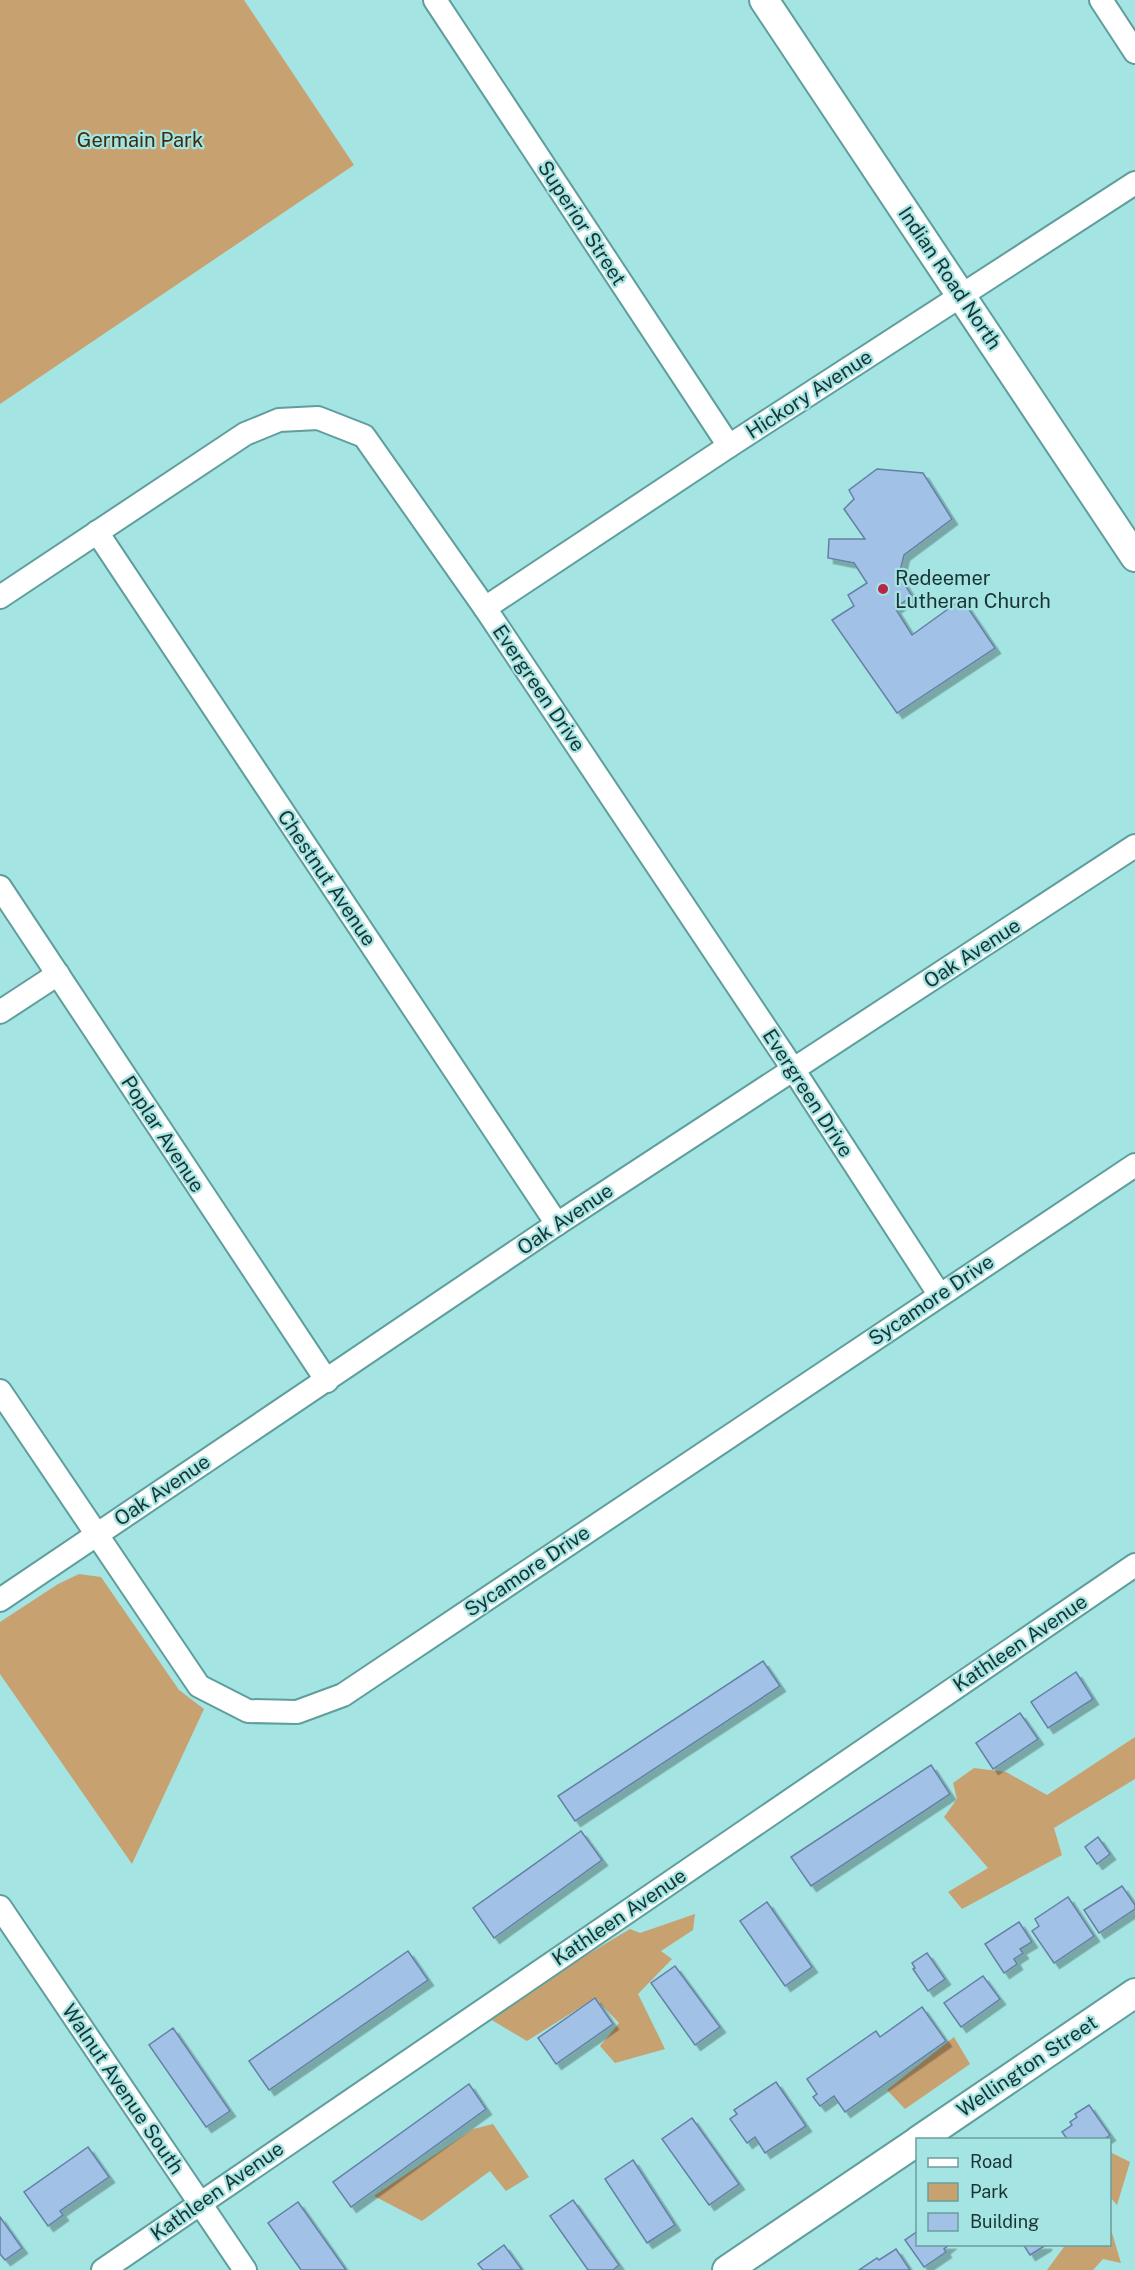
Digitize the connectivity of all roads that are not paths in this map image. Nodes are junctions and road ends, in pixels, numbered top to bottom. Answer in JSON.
{"nodes":[{"id":1,"x":435,"y":0,"type":"edge"},
{"id":2,"x":764,"y":0,"type":"edge"},
{"id":3,"x":1101,"y":0,"type":"edge"},
{"id":4,"x":1135,"y":52,"type":"edge"},
{"id":5,"x":1135,"y":183,"type":"edge"},
{"id":6,"x":963,"y":296,"type":"junction"},
{"id":7,"x":729,"y":446,"type":"junction"},
{"id":8,"x":1127,"y":527,"type":"edge"},
{"id":9,"x":97,"y":532,"type":"junction"},
{"id":10,"x":1135,"y":557,"type":"edge"},
{"id":11,"x":0,"y":597,"type":"edge"},
{"id":12,"x":485,"y":608,"type":"junction"},
{"id":13,"x":1135,"y":846,"type":"edge"},
{"id":14,"x":0,"y":886,"type":"edge"},
{"id":15,"x":58,"y":974,"type":"junction"},
{"id":16,"x":0,"y":1012,"type":"edge"},
{"id":17,"x":793,"y":1069,"type":"junction"},
{"id":18,"x":1135,"y":1165,"type":"edge"},
{"id":19,"x":557,"y":1224,"type":"junction"},
{"id":20,"x":939,"y":1294,"type":"junction"},
{"id":21,"x":327,"y":1381,"type":"junction"},
{"id":22,"x":0,"y":1391,"type":"edge"},
{"id":23,"x":96,"y":1535,"type":"junction"},
{"id":24,"x":1135,"y":1565,"type":"edge"},
{"id":25,"x":0,"y":1600,"type":"edge"},
{"id":26,"x":0,"y":1907,"type":"edge"},
{"id":27,"x":1135,"y":1993,"type":"edge"},
{"id":28,"x":922,"y":2138,"type":"edge"},
{"id":29,"x":916,"y":2142,"type":"edge"},
{"id":30,"x":200,"y":2203,"type":"junction"},
{"id":31,"x":103,"y":2270,"type":"edge"},
{"id":32,"x":245,"y":2270,"type":"edge"},
{"id":33,"x":727,"y":2270,"type":"edge"}],
"edges":[{"from":1,"to":7,"type":"street","name":"Superior Street"},
{"from":2,"to":6,"type":"main road","name":"Indian Road North"},
{"from":3,"to":4,"type":"street"},
{"from":5,"to":6,"type":"street","name":"Hickory Avenue"},
{"from":6,"to":7,"type":"street","name":"Hickory Avenue"},
{"from":6,"to":8,"type":"main road","name":"Indian Road North"},
{"from":7,"to":12,"type":"street","name":"Hickory Avenue"},
{"from":8,"to":10,"type":"main road","name":"Indian Road North"},
{"from":9,"to":11,"type":"street","name":"Evergreen Drive"},
{"from":9,"to":12,"type":"street","name":"Evergreen Drive"},
{"from":9,"to":19,"type":"street","name":"Chestnut Avenue"},
{"from":12,"to":17,"type":"street","name":"Evergreen Drive"},
{"from":13,"to":17,"type":"street","name":"Oak Avenue"},
{"from":14,"to":15,"type":"street","name":"Poplar Avenue"},
{"from":15,"to":16,"type":"street"},
{"from":15,"to":21,"type":"street","name":"Poplar Avenue"},
{"from":17,"to":19,"type":"street","name":"Oak Avenue"},
{"from":17,"to":20,"type":"street","name":"Evergreen Drive"},
{"from":18,"to":20,"type":"street","name":"Sycamore Drive"},
{"from":19,"to":21,"type":"street","name":"Oak Avenue"},
{"from":20,"to":23,"type":"street","name":"Sycamore Drive"},
{"from":21,"to":23,"type":"street","name":"Oak Avenue"},
{"from":22,"to":23,"type":"street","name":"Sycamore Drive"},
{"from":23,"to":25,"type":"street","name":"Oak Avenue"},
{"from":24,"to":30,"type":"street","name":"Kathleen Avenue"},
{"from":26,"to":30,"type":"street","name":"Walnut Avenue South"},
{"from":27,"to":28,"type":"main road","name":"Wellington Street"},
{"from":29,"to":33,"type":"main road","name":"Wellington Street"},
{"from":30,"to":31,"type":"street","name":"Kathleen Avenue"},
{"from":30,"to":32,"type":"street","name":"Walnut Avenue South"}]}
